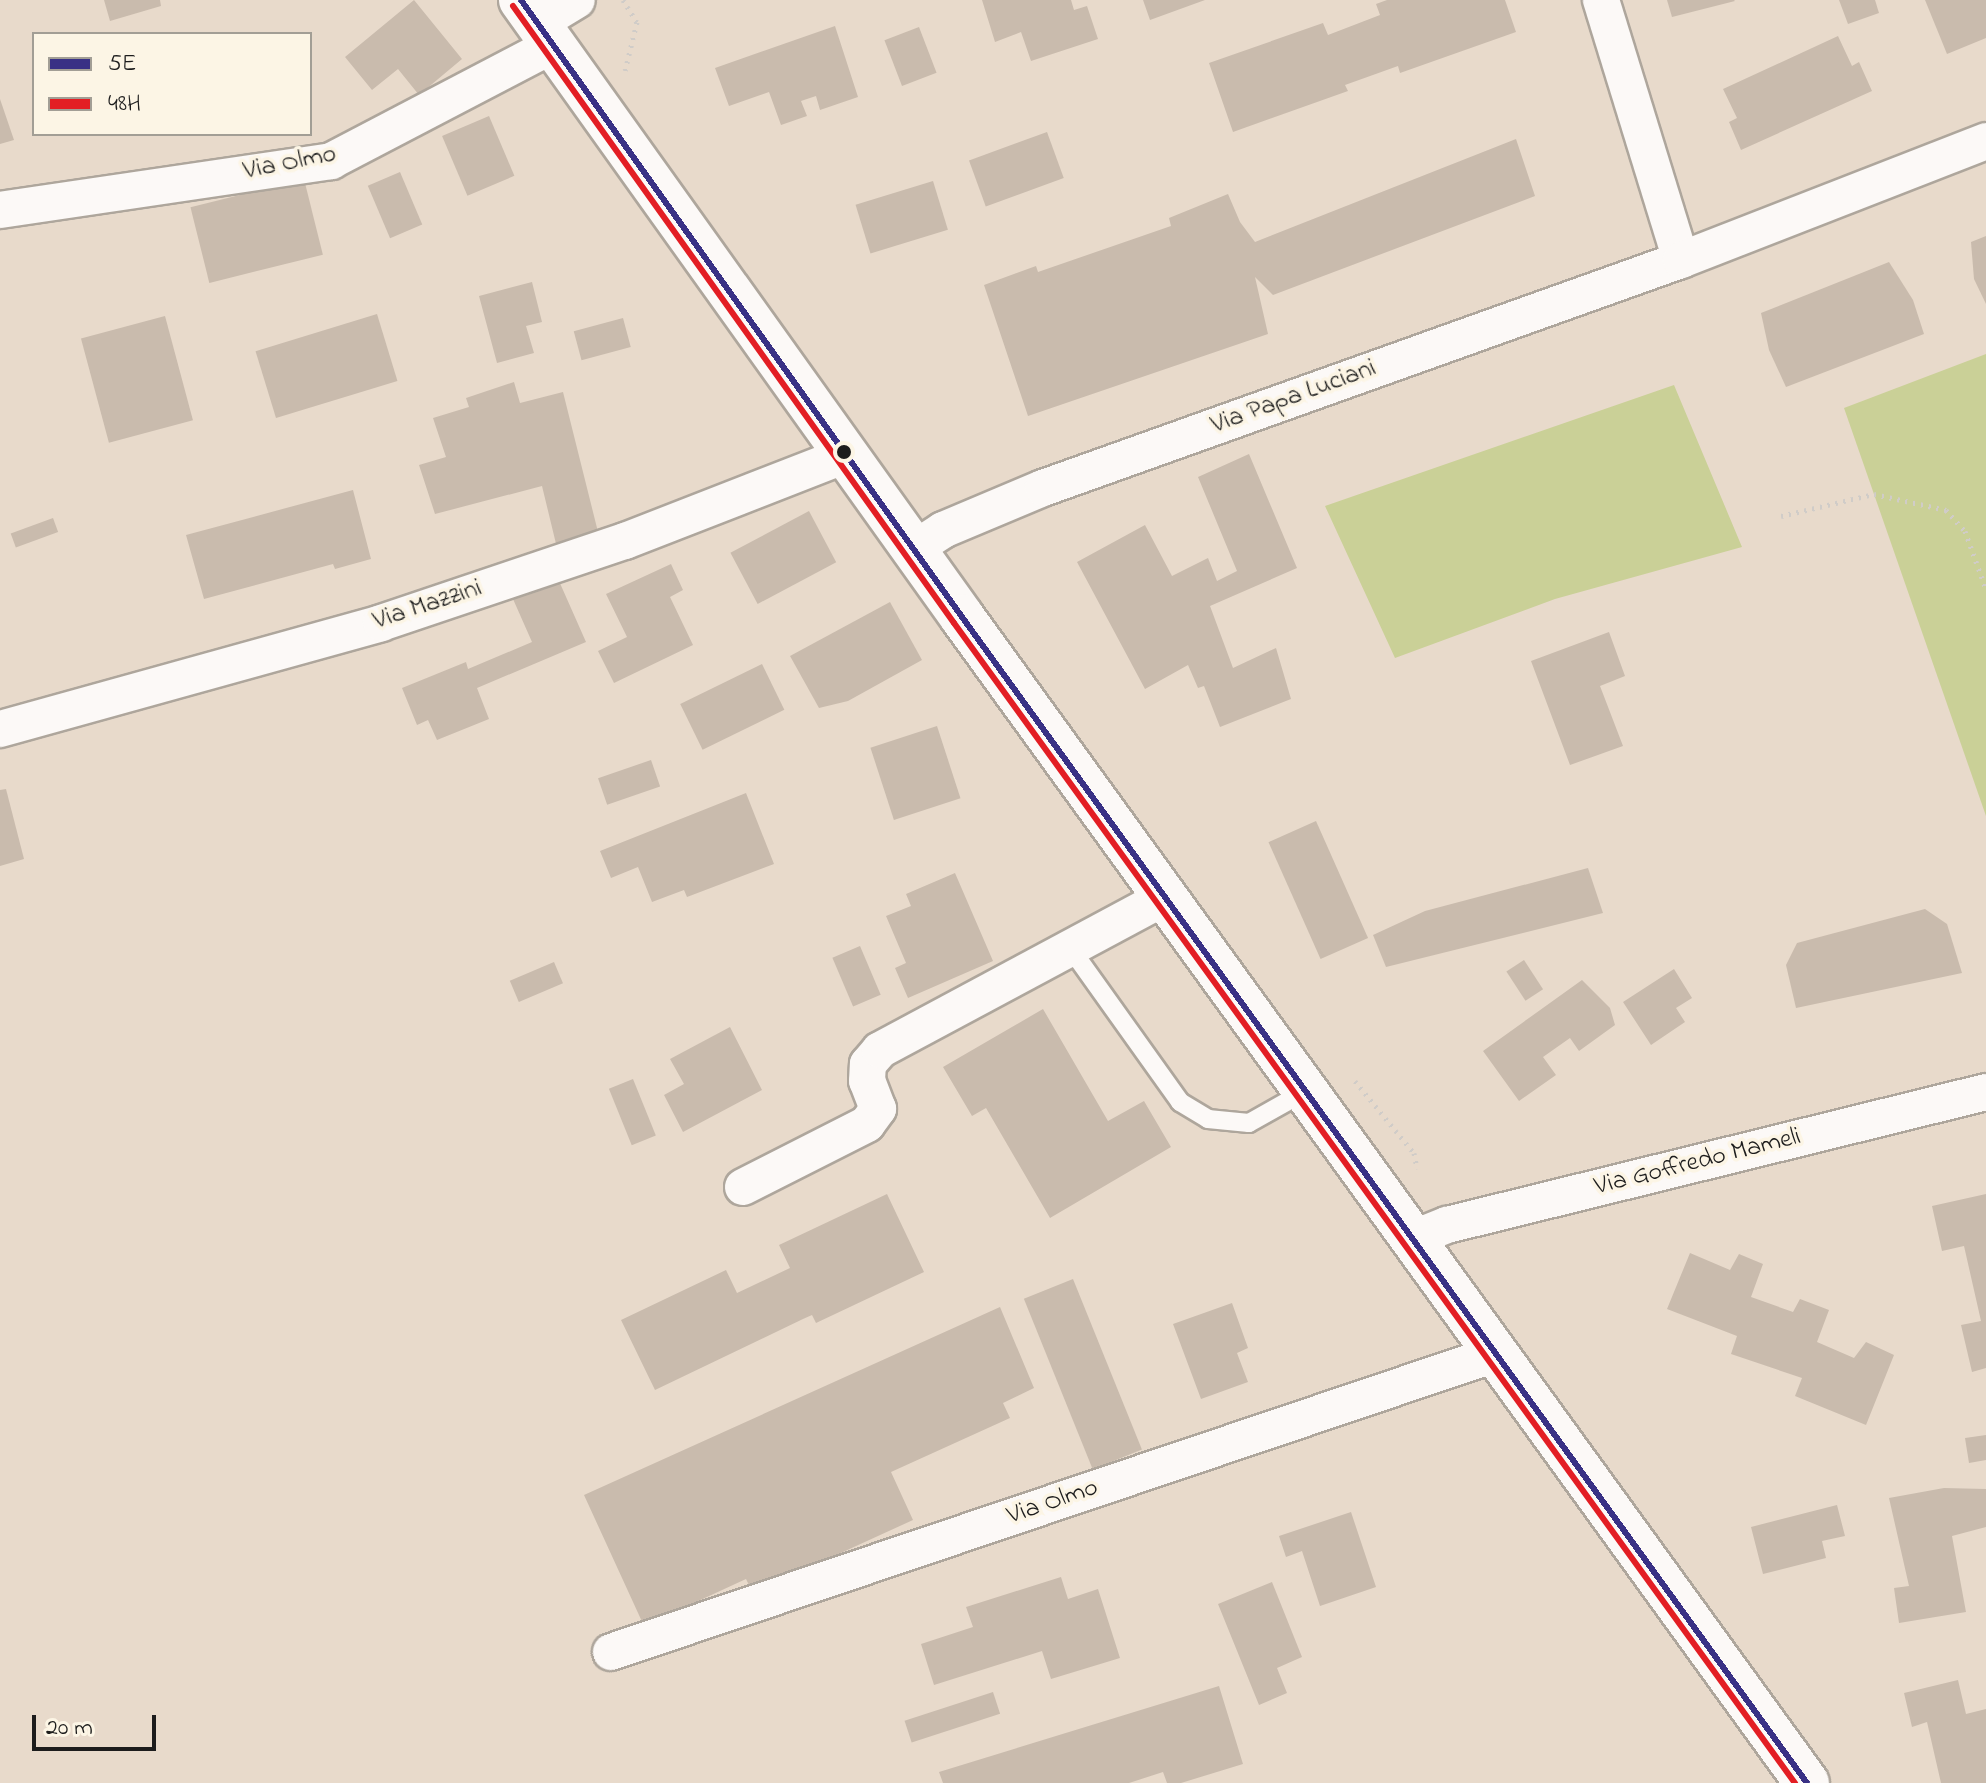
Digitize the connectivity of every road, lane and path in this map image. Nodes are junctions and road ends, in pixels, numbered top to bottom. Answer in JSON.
{"nodes":[{"id":1,"x":577,"y":0,"type":"edge"},
{"id":2,"x":623,"y":0,"type":"edge"},
{"id":3,"x":1601,"y":0,"type":"edge"},
{"id":4,"x":538,"y":22,"type":"edge"},
{"id":5,"x":637,"y":22,"type":"dead end"},
{"id":6,"x":1986,"y":141,"type":"edge"},
{"id":7,"x":0,"y":210,"type":"edge"},
{"id":8,"x":1681,"y":260,"type":"junction"},
{"id":9,"x":846,"y":455,"type":"junction"},
{"id":10,"x":1781,"y":516,"type":"dead end"},
{"id":11,"x":914,"y":549,"type":"junction"},
{"id":12,"x":1986,"y":589,"type":"edge"},
{"id":13,"x":0,"y":729,"type":"edge"},
{"id":14,"x":1164,"y":898,"type":"junction"},
{"id":15,"x":1071,"y":949,"type":"junction"},
{"id":16,"x":1306,"y":1091,"type":"junction"},
{"id":17,"x":1986,"y":1092,"type":"edge"},
{"id":18,"x":743,"y":1187,"type":"dead end"},
{"id":19,"x":1412,"y":1239,"type":"junction"},
{"id":20,"x":1495,"y":1354,"type":"junction"},
{"id":21,"x":611,"y":1652,"type":"dead end"},
{"id":22,"x":1807,"y":1783,"type":"edge"}],
"edges":[{"from":1,"to":4,"type":"street","name":"Via Olmo"},
{"from":2,"to":5,"type":"path"},
{"from":3,"to":8,"type":"street"},
{"from":4,"to":7,"type":"street","name":"Via Olmo"},
{"from":4,"to":9,"type":"street"},
{"from":6,"to":8,"type":"street","name":"Via Papa Luciani"},
{"from":8,"to":11,"type":"street","name":"Via Papa Luciani"},
{"from":9,"to":11,"type":"street"},
{"from":9,"to":13,"type":"street","name":"Via Mazzini"},
{"from":10,"to":12,"type":"path"},
{"from":11,"to":14,"type":"street"},
{"from":14,"to":15,"type":"street"},
{"from":14,"to":16,"type":"street"},
{"from":15,"to":16,"type":"lane"},
{"from":15,"to":18,"type":"street"},
{"from":16,"to":19,"type":"street"},
{"from":17,"to":19,"type":"street","name":"Via Goffredo Mameli"},
{"from":19,"to":20,"type":"street"},
{"from":20,"to":21,"type":"street","name":"Via Olmo"},
{"from":20,"to":22,"type":"street"}]}
